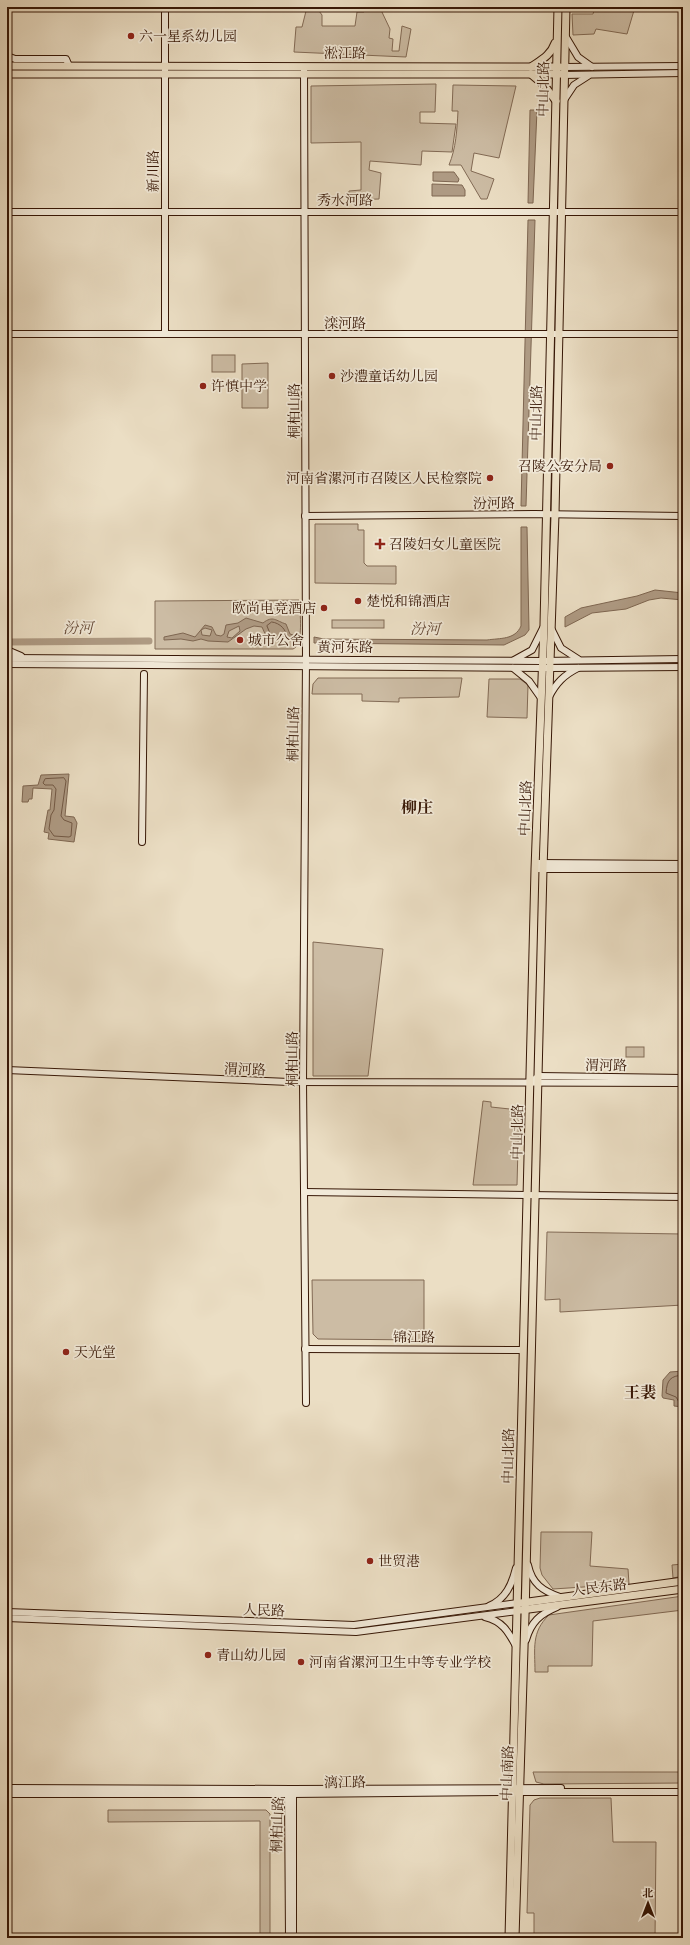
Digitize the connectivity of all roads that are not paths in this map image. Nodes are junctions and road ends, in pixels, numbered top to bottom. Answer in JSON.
{"nodes":[{"id":1,"x":165,"y":7,"type":"edge"},
{"id":2,"x":558,"y":7,"type":"edge"},
{"id":3,"x":566,"y":7,"type":"edge"},
{"id":4,"x":561,"y":36,"type":"junction"},
{"id":5,"x":7,"y":56,"type":"edge"},
{"id":6,"x":7,"y":66,"type":"edge"},
{"id":7,"x":70,"y":66,"type":"junction"},
{"id":8,"x":304,"y":66,"type":"junction"},
{"id":9,"x":683,"y":66,"type":"edge"},
{"id":10,"x":592,"y":67,"type":"junction"},
{"id":11,"x":164,"y":70,"type":"junction"},
{"id":12,"x":531,"y":71,"type":"junction"},
{"id":13,"x":560,"y":71,"type":"junction"},
{"id":14,"x":683,"y":73,"type":"edge"},
{"id":15,"x":7,"y":74,"type":"edge"},
{"id":16,"x":304,"y":74,"type":"junction"},
{"id":17,"x":592,"y":74,"type":"junction"},
{"id":18,"x":559,"y":101,"type":"junction"},
{"id":19,"x":7,"y":212,"type":"edge"},
{"id":20,"x":165,"y":212,"type":"junction"},
{"id":21,"x":304,"y":212,"type":"junction"},
{"id":22,"x":558,"y":212,"type":"junction"},
{"id":23,"x":683,"y":212,"type":"edge"},
{"id":24,"x":7,"y":334,"type":"edge"},
{"id":25,"x":165,"y":334,"type":"junction"},
{"id":26,"x":554,"y":334,"type":"junction"},
{"id":27,"x":683,"y":334,"type":"edge"},
{"id":28,"x":306,"y":335,"type":"junction"},
{"id":29,"x":546,"y":514,"type":"junction"},
{"id":30,"x":554,"y":514,"type":"junction"},
{"id":31,"x":305,"y":516,"type":"junction"},
{"id":32,"x":683,"y":516,"type":"edge"},
{"id":33,"x":548,"y":625,"type":"junction"},
{"id":34,"x":7,"y":650,"type":"edge"},
{"id":35,"x":7,"y":658,"type":"edge"},
{"id":36,"x":24,"y":658,"type":"junction"},
{"id":37,"x":306,"y":659,"type":"junction"},
{"id":38,"x":683,"y":659,"type":"edge"},
{"id":39,"x":512,"y":660,"type":"junction"},
{"id":40,"x":579,"y":660,"type":"junction"},
{"id":41,"x":7,"y":664,"type":"edge"},
{"id":42,"x":546,"y":665,"type":"junction"},
{"id":43,"x":306,"y":666,"type":"junction"},
{"id":44,"x":511,"y":667,"type":"junction"},
{"id":45,"x":683,"y":667,"type":"edge"},
{"id":46,"x":580,"y":668,"type":"junction"},
{"id":47,"x":144,"y":674,"type":"dead end"},
{"id":48,"x":545,"y":698,"type":"junction"},
{"id":49,"x":142,"y":842,"type":"dead end"},
{"id":50,"x":683,"y":864,"type":"edge"},
{"id":51,"x":539,"y":866,"type":"junction"},
{"id":52,"x":683,"y":869,"type":"edge"},
{"id":53,"x":7,"y":1070,"type":"edge"},
{"id":54,"x":683,"y":1078,"type":"edge"},
{"id":55,"x":539,"y":1080,"type":"junction"},
{"id":56,"x":616,"y":1080,"type":"junction"},
{"id":57,"x":304,"y":1082,"type":"junction"},
{"id":58,"x":531,"y":1083,"type":"junction"},
{"id":59,"x":683,"y":1083,"type":"edge"},
{"id":60,"x":304,"y":1192,"type":"junction"},
{"id":61,"x":532,"y":1195,"type":"junction"},
{"id":62,"x":683,"y":1197,"type":"edge"},
{"id":63,"x":306,"y":1349,"type":"junction"},
{"id":64,"x":523,"y":1350,"type":"junction"},
{"id":65,"x":306,"y":1403,"type":"dead end"},
{"id":66,"x":522,"y":1556,"type":"junction"},
{"id":67,"x":683,"y":1581,"type":"edge"},
{"id":68,"x":683,"y":1589,"type":"edge"},
{"id":69,"x":562,"y":1601,"type":"junction"},
{"id":70,"x":522,"y":1607,"type":"junction"},
{"id":71,"x":482,"y":1608,"type":"junction"},
{"id":72,"x":7,"y":1612,"type":"edge"},
{"id":73,"x":482,"y":1616,"type":"junction"},
{"id":74,"x":7,"y":1618,"type":"edge"},
{"id":75,"x":520,"y":1648,"type":"junction"},
{"id":76,"x":7,"y":1788,"type":"edge"},
{"id":77,"x":683,"y":1789,"type":"edge"},
{"id":78,"x":516,"y":1790,"type":"junction"},
{"id":79,"x":683,"y":1792,"type":"edge"},
{"id":80,"x":291,"y":1793,"type":"junction"},
{"id":81,"x":7,"y":1794,"type":"edge"},
{"id":82,"x":289,"y":1938,"type":"edge"},
{"id":83,"x":293,"y":1938,"type":"edge"},
{"id":84,"x":509,"y":1938,"type":"edge"},
{"id":85,"x":516,"y":1938,"type":"edge"}],
"edges":[{"from":1,"to":11,"type":"street","name":"新川路"},
{"from":2,"to":4,"type":"main road","name":"中山北路"},
{"from":3,"to":4,"type":"main road","name":"中山北路"},
{"from":4,"to":10,"type":"street"},
{"from":4,"to":12,"type":"main road"},
{"from":4,"to":13,"type":"main road","name":"中山北路"},
{"from":5,"to":7,"type":"street"},
{"from":6,"to":7,"type":"main road","name":"淞江路"},
{"from":7,"to":11,"type":"main road","name":"淞江路"},
{"from":8,"to":11,"type":"main road","name":"淞江路"},
{"from":8,"to":12,"type":"main road","name":"淞江路"},
{"from":8,"to":16,"type":"street","name":"桐柏山路"},
{"from":9,"to":10,"type":"street","name":"淞江路"},
{"from":10,"to":13,"type":"street","name":"淞江路"},
{"from":11,"to":15,"type":"main road","name":"淞江路"},
{"from":11,"to":16,"type":"main road","name":"淞江路"},
{"from":11,"to":20,"type":"street","name":"新川路"},
{"from":12,"to":13,"type":"main road","name":"淞江路"},
{"from":12,"to":16,"type":"main road","name":"淞江路"},
{"from":12,"to":18,"type":"main road"},
{"from":13,"to":17,"type":"street","name":"淞江路"},
{"from":13,"to":18,"type":"main road","name":"中山北路"},
{"from":14,"to":17,"type":"street","name":"淞江路"},
{"from":16,"to":21,"type":"street","name":"桐柏山路"},
{"from":17,"to":18,"type":"street"},
{"from":18,"to":22,"type":"main road","name":"中山北路"},
{"from":19,"to":20,"type":"street","name":"秀水河路"},
{"from":20,"to":21,"type":"street","name":"秀水河路"},
{"from":20,"to":25,"type":"street","name":"新川路"},
{"from":21,"to":22,"type":"street","name":"秀水河路"},
{"from":21,"to":28,"type":"street","name":"桐柏山路"},
{"from":22,"to":23,"type":"street","name":"秀水河路"},
{"from":22,"to":26,"type":"main road","name":"中山北路"},
{"from":24,"to":25,"type":"street","name":"滦河路"},
{"from":25,"to":28,"type":"street","name":"滦河路"},
{"from":26,"to":27,"type":"street","name":"滦河路"},
{"from":26,"to":28,"type":"street","name":"滦河路"},
{"from":26,"to":29,"type":"main road","name":"中山北路"},
{"from":26,"to":30,"type":"main road","name":"中山北路"},
{"from":28,"to":31,"type":"street","name":"桐柏山路"},
{"from":29,"to":30,"type":"street","name":"汾河路"},
{"from":29,"to":31,"type":"street","name":"汾河路"},
{"from":29,"to":33,"type":"main road","name":"中山北路"},
{"from":30,"to":32,"type":"street","name":"汾河路"},
{"from":30,"to":33,"type":"main road","name":"中山北路"},
{"from":31,"to":37,"type":"street","name":"桐柏山路"},
{"from":33,"to":39,"type":"street"},
{"from":33,"to":40,"type":"street"},
{"from":33,"to":42,"type":"main road","name":"中山北路"},
{"from":34,"to":36,"type":"street"},
{"from":35,"to":36,"type":"street","name":"黄河东路"},
{"from":36,"to":37,"type":"street","name":"黄河东路"},
{"from":37,"to":39,"type":"street","name":"黄河东路"},
{"from":37,"to":43,"type":"street","name":"桐柏山路"},
{"from":38,"to":40,"type":"street","name":"黄河东路"},
{"from":39,"to":42,"type":"street","name":"黄河东路"},
{"from":40,"to":42,"type":"street","name":"黄河东路"},
{"from":41,"to":43,"type":"street","name":"黄河东路"},
{"from":42,"to":44,"type":"street","name":"黄河东路"},
{"from":42,"to":46,"type":"street","name":"黄河东路"},
{"from":42,"to":48,"type":"main road","name":"中山北路"},
{"from":43,"to":44,"type":"street","name":"黄河东路"},
{"from":43,"to":57,"type":"street","name":"桐柏山路"},
{"from":44,"to":48,"type":"street"},
{"from":45,"to":46,"type":"street","name":"黄河东路"},
{"from":46,"to":48,"type":"street"},
{"from":47,"to":49,"type":"street"},
{"from":48,"to":51,"type":"main road","name":"中山北路"},
{"from":50,"to":51,"type":"street"},
{"from":51,"to":52,"type":"street"},
{"from":51,"to":55,"type":"main road","name":"中山北路"},
{"from":51,"to":58,"type":"main road","name":"中山北路"},
{"from":53,"to":57,"type":"street","name":"渭河路"},
{"from":54,"to":56,"type":"street","name":"渭河路"},
{"from":55,"to":56,"type":"street","name":"渭河路"},
{"from":55,"to":58,"type":"street","name":"渭河路"},
{"from":55,"to":61,"type":"main road","name":"中山北路"},
{"from":56,"to":59,"type":"street","name":"渭河路"},
{"from":57,"to":58,"type":"street","name":"渭河路"},
{"from":57,"to":60,"type":"street","name":"桐柏山路"},
{"from":58,"to":61,"type":"main road","name":"中山北路"},
{"from":60,"to":61,"type":"street"},
{"from":60,"to":63,"type":"street","name":"桐柏山路"},
{"from":61,"to":62,"type":"street"},
{"from":61,"to":64,"type":"main road","name":"中山北路"},
{"from":61,"to":66,"type":"main road","name":"中山北路"},
{"from":63,"to":64,"type":"street","name":"锦江路"},
{"from":63,"to":65,"type":"street","name":"桐柏山路"},
{"from":64,"to":66,"type":"main road","name":"中山北路"},
{"from":66,"to":69,"type":"street"},
{"from":66,"to":70,"type":"main road","name":"中山北路"},
{"from":66,"to":71,"type":"street"},
{"from":67,"to":69,"type":"main road","name":"人民东路"},
{"from":68,"to":69,"type":"main road","name":"人民东路"},
{"from":69,"to":70,"type":"main road","name":"人民东路"},
{"from":69,"to":75,"type":"street"},
{"from":70,"to":71,"type":"street","name":"人民路"},
{"from":70,"to":73,"type":"street","name":"人民路"},
{"from":70,"to":75,"type":"main road","name":"中山南路"},
{"from":71,"to":72,"type":"street","name":"人民路"},
{"from":73,"to":74,"type":"street","name":"人民路"},
{"from":73,"to":75,"type":"street"},
{"from":75,"to":78,"type":"main road","name":"中山南路"},
{"from":76,"to":80,"type":"street","name":"漓江路"},
{"from":77,"to":78,"type":"street","name":"漓江路"},
{"from":78,"to":79,"type":"street","name":"漓江路"},
{"from":78,"to":80,"type":"street","name":"漓江路"},
{"from":78,"to":84,"type":"main road","name":"中山南路"},
{"from":78,"to":85,"type":"main road","name":"中山南路"},
{"from":80,"to":81,"type":"street","name":"漓江路"},
{"from":80,"to":82,"type":"street","name":"桐柏山路"},
{"from":80,"to":83,"type":"street","name":"桐柏山路"}]}
